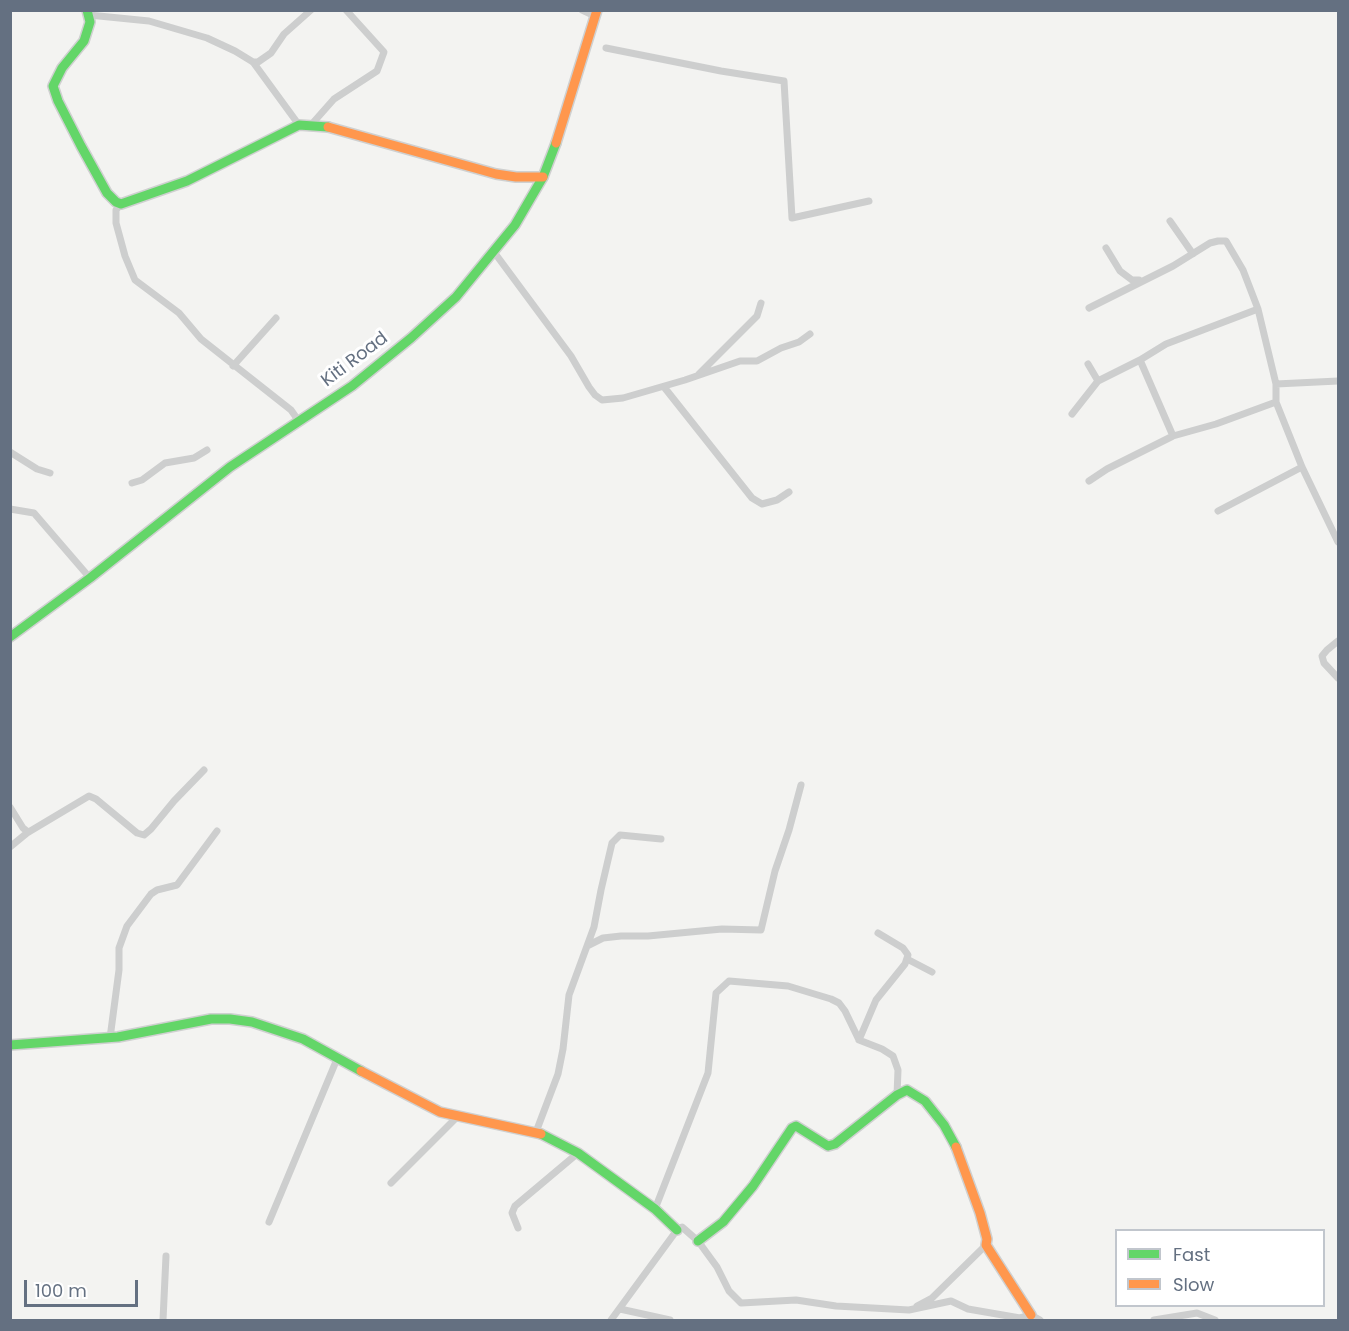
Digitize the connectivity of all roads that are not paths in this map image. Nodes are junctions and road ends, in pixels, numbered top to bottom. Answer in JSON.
{"nodes":[{"id":1,"x":311,"y":10,"type":"edge"},
{"id":2,"x":346,"y":10,"type":"edge"},
{"id":3,"x":582,"y":10,"type":"edge"},
{"id":4,"x":88,"y":13,"type":"edge"},
{"id":5,"x":596,"y":13,"type":"edge"},
{"id":6,"x":606,"y":48,"type":"dead end"},
{"id":7,"x":253,"y":62,"type":"junction"},
{"id":8,"x":299,"y":125,"type":"junction"},
{"id":9,"x":311,"y":125,"type":"junction"},
{"id":10,"x":543,"y":177,"type":"junction"},
{"id":11,"x":869,"y":201,"type":"dead end"},
{"id":12,"x":121,"y":204,"type":"junction"},
{"id":13,"x":1170,"y":221,"type":"dead end"},
{"id":14,"x":1106,"y":248,"type":"dead end"},
{"id":15,"x":494,"y":252,"type":"junction"},
{"id":16,"x":1193,"y":254,"type":"junction"},
{"id":17,"x":1142,"y":280,"type":"junction"},
{"id":18,"x":760,"y":303,"type":"dead end"},
{"id":19,"x":1089,"y":308,"type":"dead end"},
{"id":20,"x":1258,"y":309,"type":"junction"},
{"id":21,"x":276,"y":318,"type":"dead end"},
{"id":22,"x":810,"y":334,"type":"dead end"},
{"id":23,"x":1140,"y":360,"type":"junction"},
{"id":24,"x":1088,"y":364,"type":"dead end"},
{"id":25,"x":233,"y":366,"type":"junction"},
{"id":26,"x":698,"y":376,"type":"junction"},
{"id":27,"x":1098,"y":381,"type":"junction"},
{"id":28,"x":1338,"y":381,"type":"edge"},
{"id":29,"x":1276,"y":384,"type":"junction"},
{"id":30,"x":664,"y":387,"type":"junction"},
{"id":31,"x":1276,"y":402,"type":"junction"},
{"id":32,"x":1072,"y":414,"type":"dead end"},
{"id":33,"x":298,"y":420,"type":"junction"},
{"id":34,"x":1173,"y":436,"type":"junction"},
{"id":35,"x":207,"y":450,"type":"dead end"},
{"id":36,"x":10,"y":452,"type":"edge"},
{"id":37,"x":1302,"y":466,"type":"junction"},
{"id":38,"x":50,"y":473,"type":"dead end"},
{"id":39,"x":1089,"y":481,"type":"dead end"},
{"id":40,"x":132,"y":483,"type":"dead end"},
{"id":41,"x":789,"y":492,"type":"dead end"},
{"id":42,"x":10,"y":509,"type":"edge"},
{"id":43,"x":1218,"y":511,"type":"dead end"},
{"id":44,"x":1338,"y":542,"type":"edge"},
{"id":45,"x":90,"y":578,"type":"junction"},
{"id":46,"x":10,"y":637,"type":"edge"},
{"id":47,"x":1338,"y":642,"type":"edge"},
{"id":48,"x":1338,"y":678,"type":"edge"},
{"id":49,"x":204,"y":770,"type":"dead end"},
{"id":50,"x":801,"y":785,"type":"dead end"},
{"id":51,"x":10,"y":807,"type":"edge"},
{"id":52,"x":217,"y":831,"type":"dead end"},
{"id":53,"x":28,"y":832,"type":"junction"},
{"id":54,"x":661,"y":838,"type":"dead end"},
{"id":55,"x":10,"y":847,"type":"edge"},
{"id":56,"x":878,"y":933,"type":"dead end"},
{"id":57,"x":589,"y":945,"type":"junction"},
{"id":58,"x":907,"y":959,"type":"junction"},
{"id":59,"x":932,"y":972,"type":"dead end"},
{"id":60,"x":110,"y":1038,"type":"junction"},
{"id":61,"x":859,"y":1040,"type":"junction"},
{"id":62,"x":10,"y":1045,"type":"edge"},
{"id":63,"x":337,"y":1059,"type":"junction"},
{"id":64,"x":897,"y":1095,"type":"junction"},
{"id":65,"x":458,"y":1116,"type":"junction"},
{"id":66,"x":536,"y":1132,"type":"junction"},
{"id":67,"x":578,"y":1153,"type":"junction"},
{"id":68,"x":391,"y":1183,"type":"dead end"},
{"id":69,"x":655,"y":1209,"type":"junction"},
{"id":70,"x":269,"y":1222,"type":"dead end"},
{"id":71,"x":518,"y":1228,"type":"dead end"},
{"id":72,"x":677,"y":1230,"type":"junction"},
{"id":73,"x":698,"y":1241,"type":"junction"},
{"id":74,"x":986,"y":1245,"type":"junction"},
{"id":75,"x":166,"y":1256,"type":"dead end"},
{"id":76,"x":620,"y":1309,"type":"junction"},
{"id":77,"x":909,"y":1310,"type":"junction"},
{"id":78,"x":1036,"y":1318,"type":"edge"},
{"id":79,"x":163,"y":1320,"type":"edge"},
{"id":80,"x":611,"y":1320,"type":"edge"},
{"id":81,"x":670,"y":1320,"type":"edge"},
{"id":82,"x":1154,"y":1320,"type":"edge"},
{"id":83,"x":1215,"y":1320,"type":"edge"}],
"edges":[{"from":1,"to":7,"type":"street"},
{"from":2,"to":9,"type":"street"},
{"from":3,"to":5,"type":"street"},
{"from":4,"to":7,"type":"street"},
{"from":4,"to":12,"type":"street"},
{"from":5,"to":10,"type":"street","name":"Kiti Road"},
{"from":6,"to":11,"type":"street"},
{"from":7,"to":8,"type":"street"},
{"from":8,"to":9,"type":"street"},
{"from":8,"to":12,"type":"street"},
{"from":9,"to":10,"type":"street"},
{"from":10,"to":15,"type":"street","name":"Kiti Road"},
{"from":12,"to":25,"type":"street"},
{"from":13,"to":16,"type":"street"},
{"from":14,"to":17,"type":"street"},
{"from":15,"to":30,"type":"street"},
{"from":15,"to":33,"type":"street","name":"Kiti Road"},
{"from":16,"to":17,"type":"street"},
{"from":16,"to":20,"type":"street"},
{"from":17,"to":19,"type":"street"},
{"from":18,"to":26,"type":"street"},
{"from":20,"to":23,"type":"street"},
{"from":20,"to":29,"type":"street"},
{"from":21,"to":25,"type":"street"},
{"from":22,"to":26,"type":"street"},
{"from":23,"to":27,"type":"street"},
{"from":23,"to":34,"type":"street"},
{"from":24,"to":27,"type":"street"},
{"from":25,"to":33,"type":"street"},
{"from":26,"to":30,"type":"street"},
{"from":27,"to":32,"type":"street"},
{"from":28,"to":29,"type":"street"},
{"from":29,"to":31,"type":"street"},
{"from":30,"to":41,"type":"street"},
{"from":31,"to":34,"type":"street"},
{"from":31,"to":37,"type":"street"},
{"from":33,"to":45,"type":"street","name":"Kiti Road"},
{"from":34,"to":39,"type":"street"},
{"from":35,"to":40,"type":"street"},
{"from":36,"to":38,"type":"street"},
{"from":37,"to":43,"type":"street"},
{"from":37,"to":44,"type":"street"},
{"from":42,"to":45,"type":"street"},
{"from":45,"to":46,"type":"street","name":"Kiti Road"},
{"from":47,"to":48,"type":"street"},
{"from":49,"to":53,"type":"street"},
{"from":50,"to":57,"type":"street"},
{"from":51,"to":53,"type":"street"},
{"from":52,"to":60,"type":"street"},
{"from":53,"to":55,"type":"street"},
{"from":54,"to":57,"type":"street"},
{"from":56,"to":58,"type":"street"},
{"from":57,"to":66,"type":"street"},
{"from":58,"to":59,"type":"street"},
{"from":58,"to":61,"type":"street"},
{"from":60,"to":62,"type":"street"},
{"from":60,"to":63,"type":"street"},
{"from":61,"to":64,"type":"street"},
{"from":61,"to":69,"type":"street"},
{"from":63,"to":65,"type":"street"},
{"from":63,"to":70,"type":"street"},
{"from":64,"to":73,"type":"street"},
{"from":64,"to":74,"type":"street"},
{"from":65,"to":66,"type":"street"},
{"from":65,"to":68,"type":"street"},
{"from":66,"to":67,"type":"street"},
{"from":67,"to":69,"type":"street"},
{"from":67,"to":71,"type":"street"},
{"from":69,"to":72,"type":"street"},
{"from":72,"to":73,"type":"street"},
{"from":72,"to":76,"type":"street"},
{"from":73,"to":77,"type":"street"},
{"from":74,"to":77,"type":"street"},
{"from":74,"to":78,"type":"street"},
{"from":75,"to":79,"type":"street"},
{"from":76,"to":80,"type":"street"},
{"from":76,"to":81,"type":"street"},
{"from":77,"to":78,"type":"street"},
{"from":82,"to":83,"type":"street"}]}
